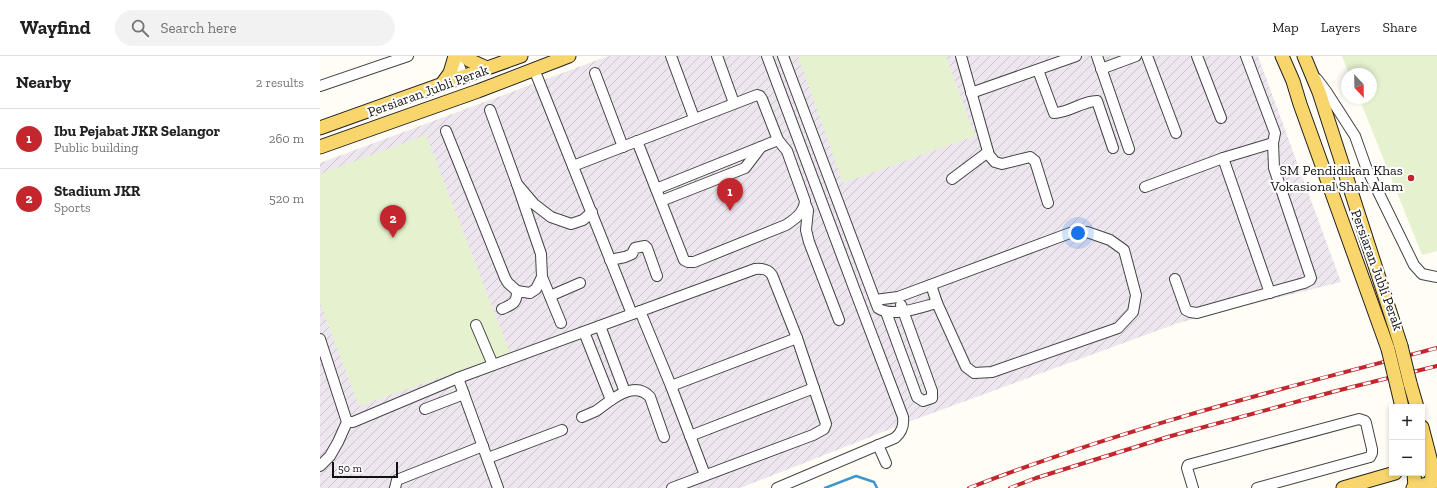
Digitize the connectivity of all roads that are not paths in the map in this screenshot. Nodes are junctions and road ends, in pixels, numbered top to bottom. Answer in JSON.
{"nodes":[{"id":1,"x":408,"y":56,"type":"edge"},
{"id":2,"x":455,"y":56,"type":"edge"},
{"id":3,"x":464,"y":56,"type":"edge"},
{"id":4,"x":521,"y":56,"type":"edge"},
{"id":5,"x":568,"y":56,"type":"edge"},
{"id":6,"x":671,"y":56,"type":"edge"},
{"id":7,"x":717,"y":56,"type":"edge"},
{"id":8,"x":767,"y":56,"type":"edge"},
{"id":9,"x":783,"y":56,"type":"edge"},
{"id":10,"x":961,"y":56,"type":"edge"},
{"id":11,"x":1076,"y":56,"type":"edge"},
{"id":12,"x":1097,"y":56,"type":"edge"},
{"id":13,"x":1136,"y":56,"type":"edge"},
{"id":14,"x":1147,"y":56,"type":"edge"},
{"id":15,"x":1197,"y":56,"type":"edge"},
{"id":16,"x":1246,"y":56,"type":"edge"},
{"id":17,"x":1282,"y":56,"type":"edge"},
{"id":18,"x":1300,"y":56,"type":"edge"},
{"id":19,"x":1304,"y":56,"type":"edge"},
{"id":20,"x":487,"y":68,"type":"junction"},
{"id":21,"x":534,"y":69,"type":"junction"},
{"id":22,"x":1102,"y":69,"type":"junction"},
{"id":23,"x":1038,"y":70,"type":"junction"},
{"id":24,"x":1310,"y":70,"type":"junction"},
{"id":25,"x":595,"y":73,"type":"dead end"},
{"id":26,"x":463,"y":77,"type":"junction"},
{"id":27,"x":1293,"y":81,"type":"junction"},
{"id":28,"x":442,"y":84,"type":"junction"},
{"id":29,"x":320,"y":86,"type":"edge"},
{"id":30,"x":478,"y":91,"type":"junction"},
{"id":31,"x":971,"y":93,"type":"junction"},
{"id":32,"x":734,"y":103,"type":"junction"},
{"id":33,"x":490,"y":110,"type":"dead end"},
{"id":34,"x":694,"y":118,"type":"junction"},
{"id":35,"x":1221,"y":118,"type":"dead end"},
{"id":36,"x":320,"y":128,"type":"edge"},
{"id":37,"x":446,"y":131,"type":"dead end"},
{"id":38,"x":1176,"y":133,"type":"dead end"},
{"id":39,"x":1355,"y":136,"type":"junction"},
{"id":40,"x":1334,"y":137,"type":"junction"},
{"id":41,"x":778,"y":140,"type":"junction"},
{"id":42,"x":637,"y":141,"type":"junction"},
{"id":43,"x":1273,"y":142,"type":"junction"},
{"id":44,"x":320,"y":146,"type":"edge"},
{"id":45,"x":623,"y":147,"type":"junction"},
{"id":46,"x":761,"y":147,"type":"junction"},
{"id":47,"x":1113,"y":148,"type":"dead end"},
{"id":48,"x":1129,"y":149,"type":"dead end"},
{"id":49,"x":988,"y":152,"type":"junction"},
{"id":50,"x":1223,"y":158,"type":"junction"},
{"id":51,"x":573,"y":166,"type":"junction"},
{"id":52,"x":952,"y":179,"type":"dead end"},
{"id":53,"x":517,"y":184,"type":"junction"},
{"id":54,"x":1145,"y":187,"type":"dead end"},
{"id":55,"x":656,"y":189,"type":"junction"},
{"id":56,"x":805,"y":201,"type":"junction"},
{"id":57,"x":661,"y":202,"type":"junction"},
{"id":58,"x":1048,"y":203,"type":"dead end"},
{"id":59,"x":592,"y":212,"type":"junction"},
{"id":60,"x":610,"y":260,"type":"junction"},
{"id":61,"x":657,"y":276,"type":"dead end"},
{"id":62,"x":542,"y":277,"type":"junction"},
{"id":63,"x":1437,"y":277,"type":"edge"},
{"id":64,"x":1175,"y":279,"type":"dead end"},
{"id":65,"x":580,"y":283,"type":"dead end"},
{"id":66,"x":931,"y":286,"type":"junction"},
{"id":67,"x":517,"y":291,"type":"junction"},
{"id":68,"x":1270,"y":293,"type":"junction"},
{"id":69,"x":550,"y":296,"type":"junction"},
{"id":70,"x":898,"y":297,"type":"junction"},
{"id":71,"x":875,"y":300,"type":"junction"},
{"id":72,"x":937,"y":304,"type":"junction"},
{"id":73,"x":502,"y":309,"type":"dead end"},
{"id":74,"x":904,"y":311,"type":"junction"},
{"id":75,"x":886,"y":312,"type":"junction"},
{"id":76,"x":636,"y":313,"type":"junction"},
{"id":77,"x":839,"y":320,"type":"dead end"},
{"id":78,"x":561,"y":323,"type":"dead end"},
{"id":79,"x":476,"y":325,"type":"dead end"},
{"id":80,"x":600,"y":326,"type":"junction"},
{"id":81,"x":584,"y":332,"type":"junction"},
{"id":82,"x":797,"y":338,"type":"junction"},
{"id":83,"x":320,"y":339,"type":"edge"},
{"id":84,"x":493,"y":366,"type":"junction"},
{"id":85,"x":458,"y":378,"type":"junction"},
{"id":86,"x":672,"y":386,"type":"junction"},
{"id":87,"x":814,"y":388,"type":"junction"},
{"id":88,"x":625,"y":392,"type":"junction"},
{"id":89,"x":464,"y":394,"type":"junction"},
{"id":90,"x":611,"y":400,"type":"junction"},
{"id":91,"x":1401,"y":404,"type":"edge"},
{"id":92,"x":1416,"y":404,"type":"edge"},
{"id":93,"x":425,"y":409,"type":"dead end"},
{"id":94,"x":582,"y":417,"type":"dead end"},
{"id":95,"x":347,"y":422,"type":"junction"},
{"id":96,"x":562,"y":430,"type":"dead end"},
{"id":97,"x":690,"y":436,"type":"junction"},
{"id":98,"x":664,"y":437,"type":"dead end"},
{"id":99,"x":1425,"y":440,"type":"edge"},
{"id":100,"x":878,"y":445,"type":"junction"},
{"id":101,"x":483,"y":446,"type":"junction"},
{"id":102,"x":488,"y":458,"type":"junction"},
{"id":103,"x":886,"y":463,"type":"dead end"},
{"id":104,"x":1430,"y":463,"type":"edge"},
{"id":105,"x":320,"y":466,"type":"edge"},
{"id":106,"x":1389,"y":474,"type":"edge"},
{"id":107,"x":706,"y":475,"type":"junction"},
{"id":108,"x":1414,"y":476,"type":"edge"},
{"id":109,"x":1432,"y":484,"type":"edge"},
{"id":110,"x":395,"y":488,"type":"edge"},
{"id":111,"x":498,"y":488,"type":"edge"},
{"id":112,"x":672,"y":488,"type":"edge"},
{"id":113,"x":777,"y":488,"type":"edge"},
{"id":114,"x":1193,"y":488,"type":"edge"},
{"id":115,"x":1256,"y":488,"type":"edge"},
{"id":116,"x":1343,"y":488,"type":"edge"},
{"id":117,"x":1415,"y":488,"type":"edge"}],
"edges":[{"from":1,"to":29,"type":"street"},
{"from":2,"to":26,"type":"street"},
{"from":2,"to":28,"type":"main road"},
{"from":3,"to":20,"type":"main road"},
{"from":4,"to":20,"type":"main road","name":"Persiaran Jubli Perak"},
{"from":5,"to":21,"type":"main road","name":"Persiaran Jubli Perak"},
{"from":6,"to":34,"type":"street"},
{"from":7,"to":32,"type":"street"},
{"from":8,"to":100,"type":"street"},
{"from":9,"to":71,"type":"street"},
{"from":10,"to":31,"type":"street"},
{"from":11,"to":23,"type":"street"},
{"from":12,"to":22,"type":"street"},
{"from":13,"to":22,"type":"street"},
{"from":14,"to":38,"type":"street"},
{"from":15,"to":35,"type":"street"},
{"from":16,"to":43,"type":"street"},
{"from":17,"to":27,"type":"main road","name":"Persiaran Jubli Perak"},
{"from":18,"to":27,"type":"main road"},
{"from":19,"to":24,"type":"main road","name":"Persiaran Jubli Perak"},
{"from":20,"to":26,"type":"main road","name":"Persiaran Jubli Perak"},
{"from":21,"to":30,"type":"main road","name":"Persiaran Jubli Perak"},
{"from":21,"to":51,"type":"street"},
{"from":22,"to":48,"type":"street"},
{"from":23,"to":31,"type":"street"},
{"from":23,"to":47,"type":"street"},
{"from":24,"to":39,"type":"street"},
{"from":24,"to":40,"type":"main road","name":"Persiaran Jubli Perak"},
{"from":25,"to":45,"type":"street"},
{"from":26,"to":28,"type":"main road","name":"Persiaran Jubli Perak"},
{"from":26,"to":30,"type":"main road"},
{"from":27,"to":91,"type":"main road","name":"Persiaran Jubli Perak","bridge":true},
{"from":28,"to":36,"type":"main road","name":"Persiaran Jubli Perak"},
{"from":30,"to":44,"type":"main road","name":"Persiaran Jubli Perak"},
{"from":31,"to":49,"type":"street"},
{"from":32,"to":34,"type":"street"},
{"from":32,"to":41,"type":"street"},
{"from":33,"to":53,"type":"street"},
{"from":34,"to":42,"type":"street"},
{"from":37,"to":67,"type":"street"},
{"from":39,"to":40,"type":"street"},
{"from":39,"to":63,"type":"street"},
{"from":40,"to":92,"type":"main road","name":"Persiaran Jubli Perak","bridge":true},
{"from":41,"to":46,"type":"street"},
{"from":41,"to":56,"type":"street"},
{"from":42,"to":45,"type":"street"},
{"from":42,"to":55,"type":"street"},
{"from":43,"to":50,"type":"street"},
{"from":43,"to":68,"type":"street"},
{"from":45,"to":51,"type":"street"},
{"from":46,"to":55,"type":"street"},
{"from":46,"to":57,"type":"street"},
{"from":49,"to":52,"type":"street"},
{"from":49,"to":58,"type":"street"},
{"from":50,"to":54,"type":"street"},
{"from":50,"to":68,"type":"street"},
{"from":51,"to":59,"type":"street"},
{"from":53,"to":59,"type":"street"},
{"from":53,"to":62,"type":"street"},
{"from":55,"to":57,"type":"street"},
{"from":56,"to":57,"type":"street"},
{"from":56,"to":77,"type":"street"},
{"from":59,"to":60,"type":"street"},
{"from":60,"to":61,"type":"street"},
{"from":60,"to":76,"type":"street"},
{"from":62,"to":67,"type":"street"},
{"from":62,"to":69,"type":"street"},
{"from":64,"to":68,"type":"street"},
{"from":65,"to":69,"type":"street"},
{"from":66,"to":70,"type":"street"},
{"from":66,"to":72,"type":"street"},
{"from":66,"to":72,"type":"street"},
{"from":67,"to":73,"type":"street"},
{"from":69,"to":78,"type":"street"},
{"from":70,"to":71,"type":"street"},
{"from":70,"to":74,"type":"street"},
{"from":71,"to":75,"type":"street"},
{"from":72,"to":74,"type":"street"},
{"from":74,"to":75,"type":"street"},
{"from":74,"to":75,"type":"street"},
{"from":76,"to":80,"type":"street"},
{"from":76,"to":82,"type":"street"},
{"from":76,"to":86,"type":"street"},
{"from":79,"to":84,"type":"street"},
{"from":80,"to":81,"type":"street"},
{"from":80,"to":88,"type":"street"},
{"from":81,"to":84,"type":"street"},
{"from":81,"to":90,"type":"street"},
{"from":82,"to":86,"type":"street"},
{"from":82,"to":87,"type":"street"},
{"from":83,"to":95,"type":"street"},
{"from":84,"to":85,"type":"street"},
{"from":85,"to":89,"type":"street"},
{"from":85,"to":95,"type":"street"},
{"from":86,"to":97,"type":"street"},
{"from":87,"to":97,"type":"street"},
{"from":87,"to":107,"type":"street"},
{"from":88,"to":90,"type":"street"},
{"from":88,"to":98,"type":"street"},
{"from":89,"to":93,"type":"street"},
{"from":89,"to":101,"type":"street"},
{"from":90,"to":94,"type":"street"},
{"from":95,"to":105,"type":"street"},
{"from":96,"to":102,"type":"street"},
{"from":97,"to":107,"type":"street"},
{"from":99,"to":104,"type":"main road"},
{"from":100,"to":103,"type":"street"},
{"from":100,"to":113,"type":"street"},
{"from":101,"to":102,"type":"street"},
{"from":101,"to":110,"type":"street"},
{"from":102,"to":111,"type":"street"},
{"from":104,"to":109,"type":"main road"},
{"from":106,"to":116,"type":"main road"},
{"from":107,"to":112,"type":"street"},
{"from":108,"to":117,"type":"main road"},
{"from":109,"to":117,"type":"main road"},
{"from":114,"to":115,"type":"street"}]}
